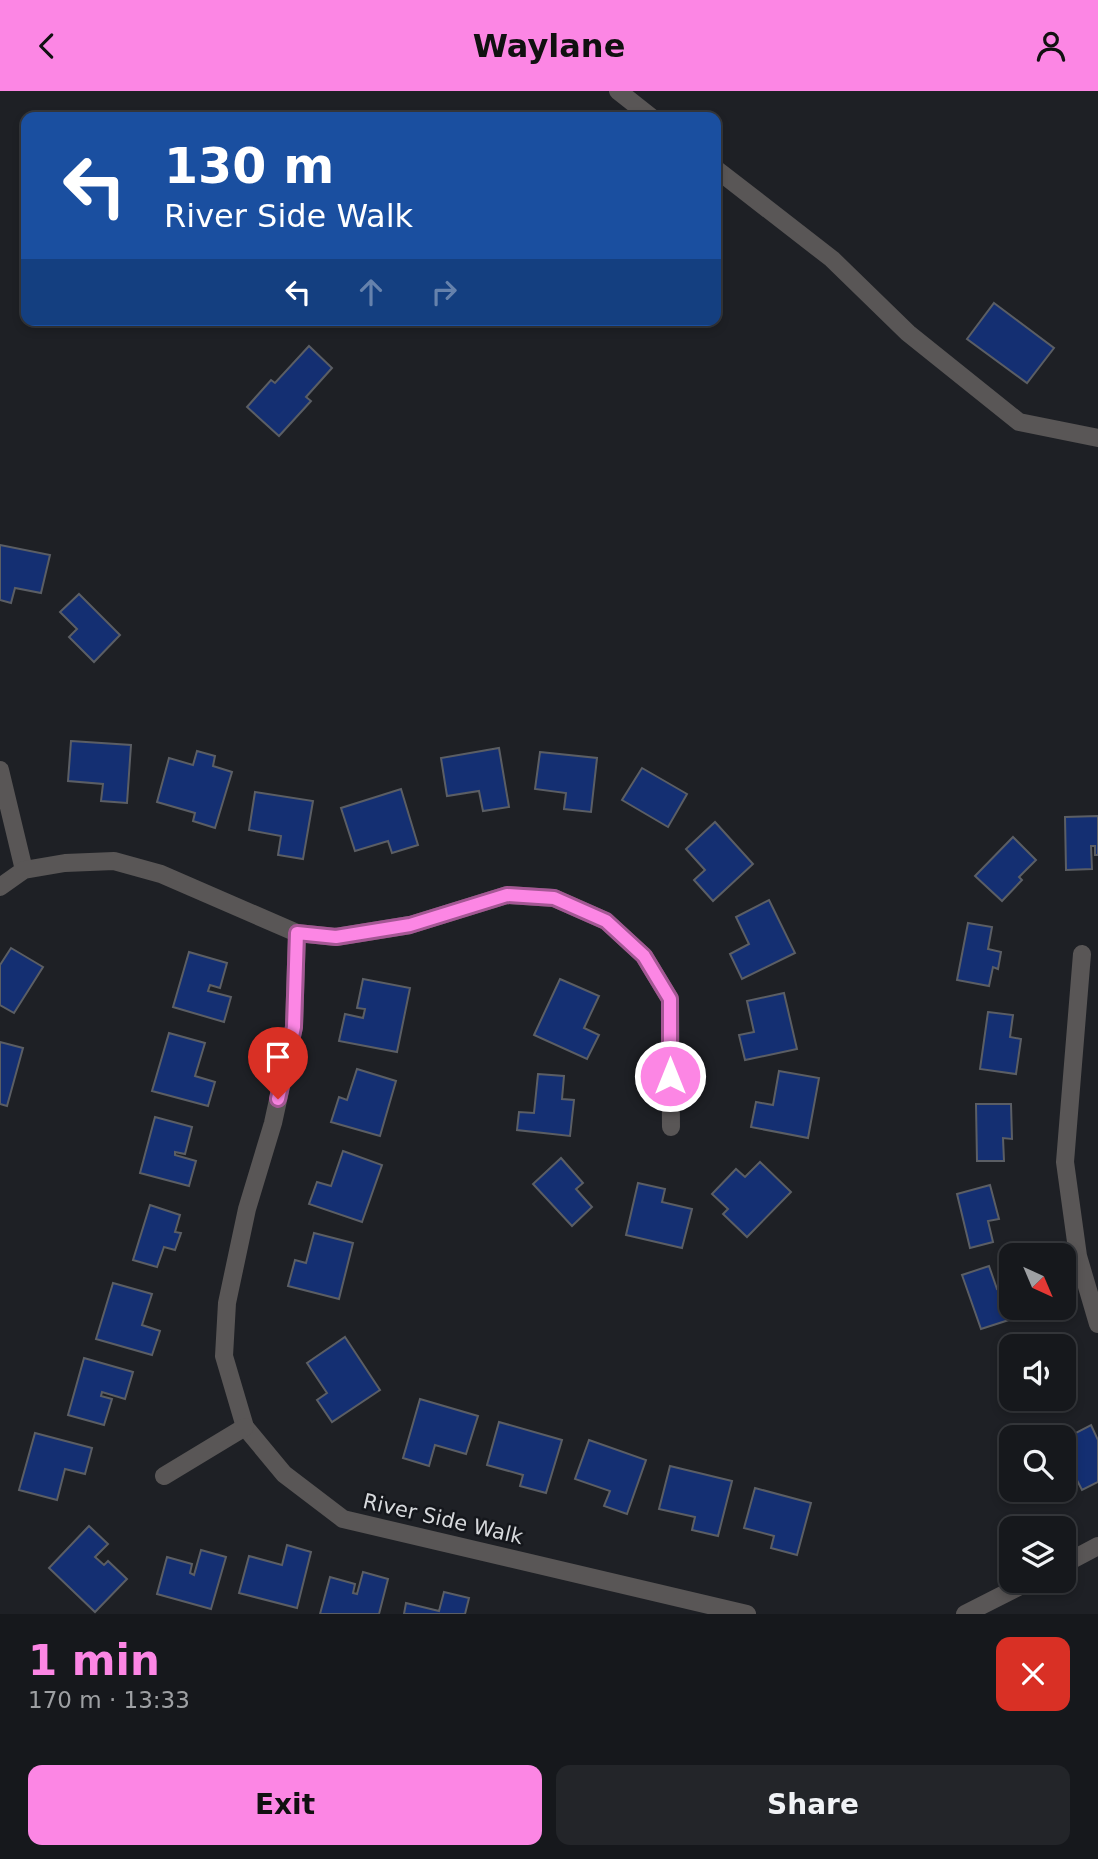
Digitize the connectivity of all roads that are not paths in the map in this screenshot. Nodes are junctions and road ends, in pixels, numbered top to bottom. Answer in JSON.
{"nodes":[{"id":1,"x":618,"y":91,"type":"edge"},
{"id":2,"x":645,"y":112,"type":"edge"},
{"id":3,"x":721,"y":173,"type":"edge"},
{"id":4,"x":1098,"y":438,"type":"edge"},
{"id":5,"x":0,"y":770,"type":"edge"},
{"id":6,"x":24,"y":870,"type":"junction"},
{"id":7,"x":0,"y":887,"type":"edge"},
{"id":8,"x":297,"y":933,"type":"junction"},
{"id":9,"x":1082,"y":954,"type":"dead end"},
{"id":10,"x":671,"y":1126,"type":"dead end"},
{"id":11,"x":1098,"y":1324,"type":"edge"},
{"id":12,"x":245,"y":1427,"type":"junction"},
{"id":13,"x":164,"y":1476,"type":"dead end"},
{"id":14,"x":1098,"y":1546,"type":"edge"},
{"id":15,"x":1076,"y":1558,"type":"edge"},
{"id":16,"x":1006,"y":1593,"type":"edge"},
{"id":17,"x":689,"y":1608,"type":"edge"},
{"id":18,"x":747,"y":1614,"type":"edge"},
{"id":19,"x":965,"y":1614,"type":"edge"}],
"edges":[{"from":1,"to":2,"type":"street"},
{"from":3,"to":4,"type":"street"},
{"from":5,"to":6,"type":"street"},
{"from":6,"to":7,"type":"street"},
{"from":6,"to":8,"type":"street"},
{"from":8,"to":10,"type":"street"},
{"from":8,"to":12,"type":"street","name":"River Side Walk"},
{"from":9,"to":11,"type":"street"},
{"from":12,"to":13,"type":"street"},
{"from":12,"to":17,"type":"street","name":"River Side Walk"},
{"from":14,"to":15,"type":"street"},
{"from":16,"to":19,"type":"street"},
{"from":17,"to":18,"type":"street","name":"River Side Walk"}]}
